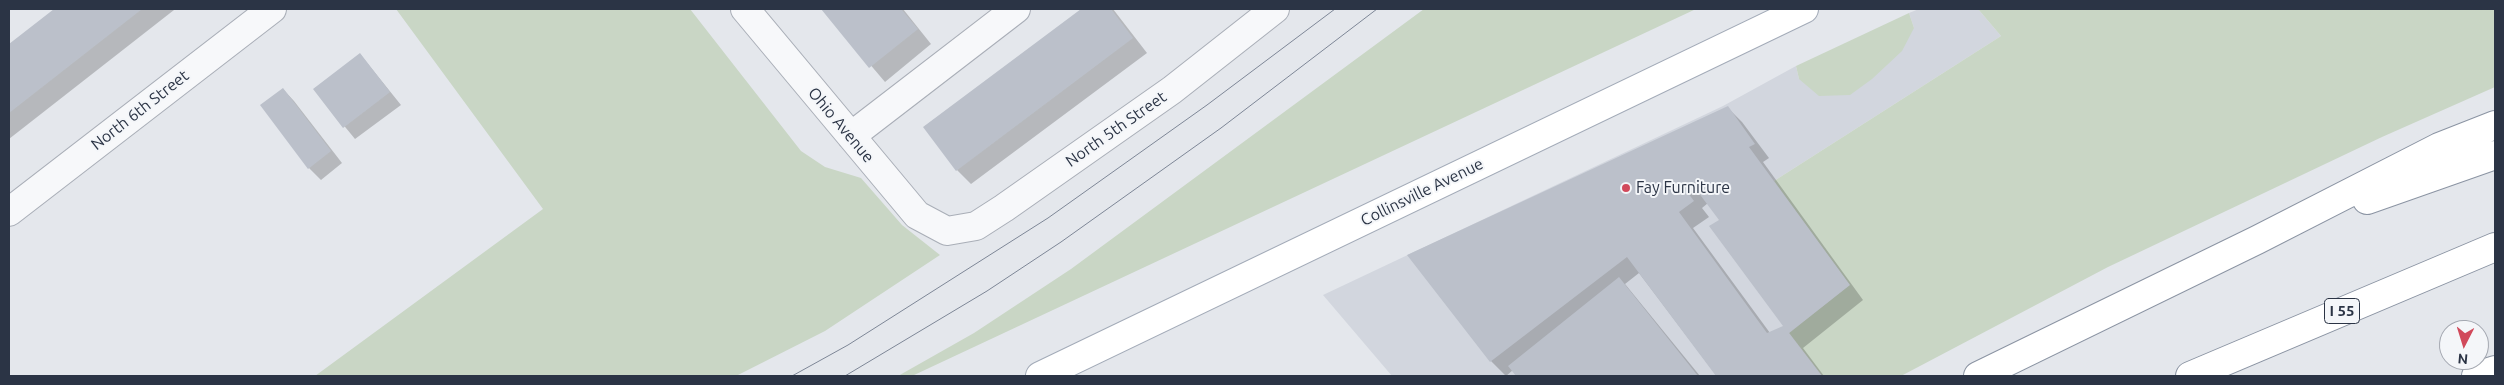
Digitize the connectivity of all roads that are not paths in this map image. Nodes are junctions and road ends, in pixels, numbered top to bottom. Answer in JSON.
{"nodes":[{"id":1,"x":272,"y":9,"type":"edge"},
{"id":2,"x":745,"y":9,"type":"edge"},
{"id":3,"x":1016,"y":9,"type":"edge"},
{"id":4,"x":1276,"y":9,"type":"edge"},
{"id":5,"x":1804,"y":9,"type":"edge"},
{"id":6,"x":2495,"y":125,"type":"edge"},
{"id":7,"x":851,"y":136,"type":"junction"},
{"id":8,"x":2495,"y":155,"type":"edge"},
{"id":9,"x":9,"y":212,"type":"edge"},
{"id":10,"x":947,"y":231,"type":"joint"},
{"id":11,"x":2258,"y":240,"type":"junction"},
{"id":12,"x":2495,"y":246,"type":"edge"},
{"id":13,"x":2495,"y":370,"type":"edge"},
{"id":14,"x":1040,"y":376,"type":"edge"},
{"id":15,"x":1978,"y":376,"type":"edge"},
{"id":16,"x":2190,"y":376,"type":"edge"},
{"id":17,"x":2476,"y":376,"type":"edge"}],
"edges":[{"from":1,"to":9,"type":"street","name":"North 6th Street"},
{"from":2,"to":7,"type":"street","name":"Ohio Avenue"},
{"from":3,"to":7,"type":"street"},
{"from":4,"to":10,"type":"street","name":"North 5th Street"},
{"from":5,"to":14,"type":"main road","name":"Collinsville Avenue"},
{"from":6,"to":11,"type":"main road"},
{"from":7,"to":10,"type":"street","name":"Ohio Avenue"},
{"from":8,"to":11,"type":"main road"},
{"from":11,"to":15,"type":"main road"},
{"from":12,"to":16,"type":"main road","number":"I 55"},
{"from":13,"to":17,"type":"main road"}]}
